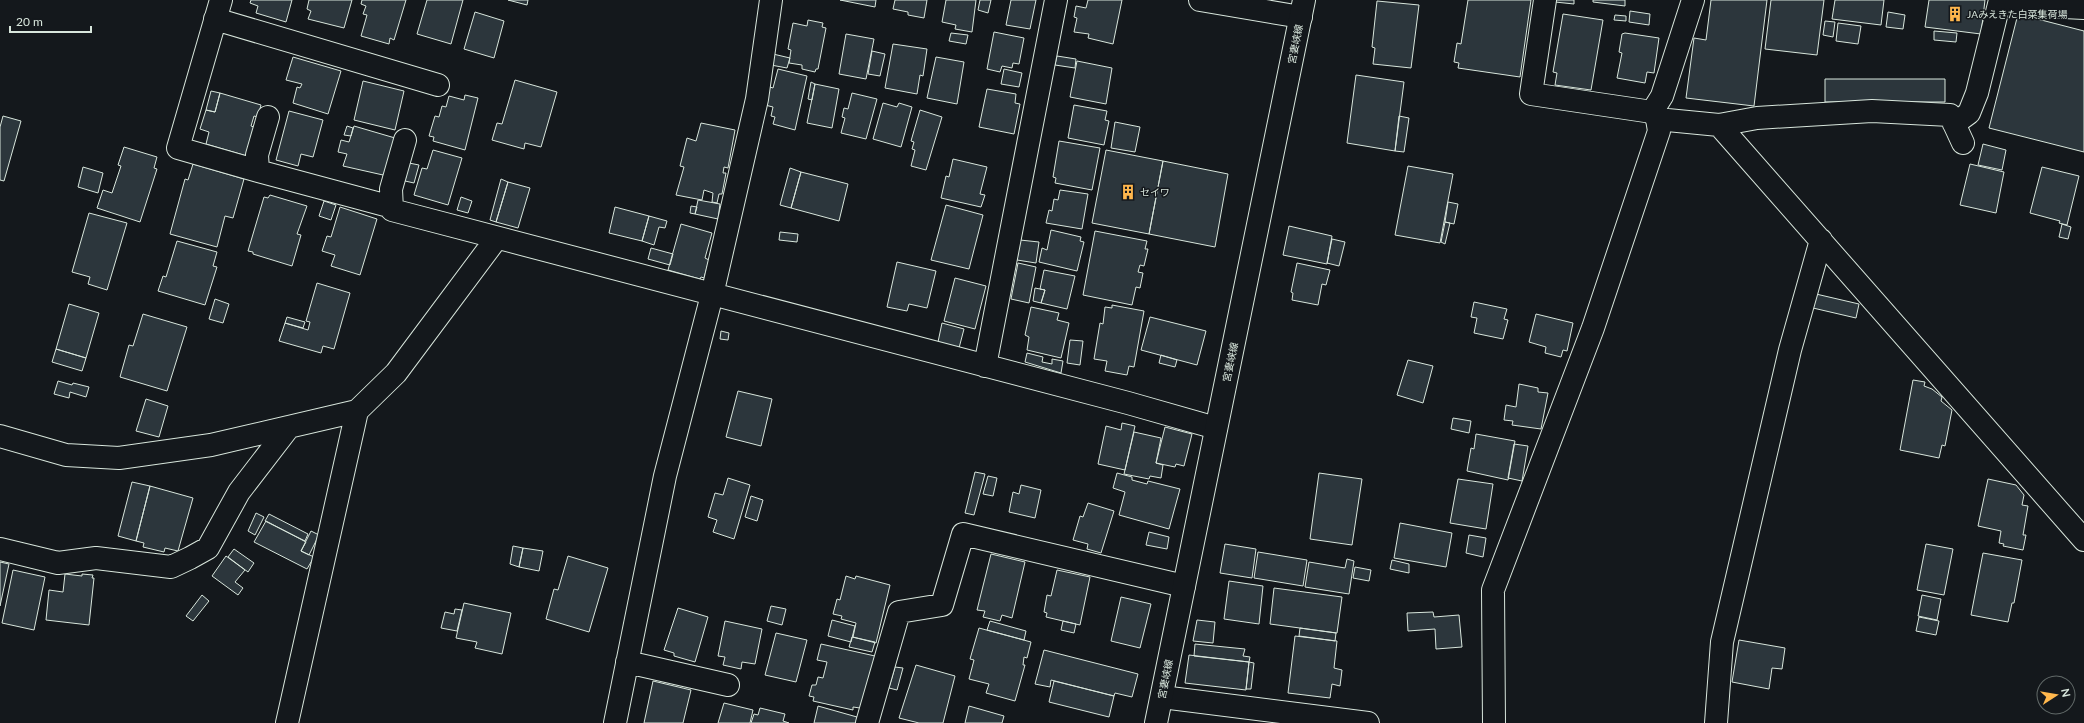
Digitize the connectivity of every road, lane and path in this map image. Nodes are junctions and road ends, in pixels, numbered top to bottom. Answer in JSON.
{"nodes":[{"id":1,"x":771,"y":0,"type":"edge"},
{"id":2,"x":1056,"y":0,"type":"edge"},
{"id":3,"x":1200,"y":0,"type":"edge"},
{"id":4,"x":1545,"y":0,"type":"edge"},
{"id":5,"x":1693,"y":0,"type":"edge"},
{"id":6,"x":1999,"y":2,"type":"edge"},
{"id":7,"x":1302,"y":8,"type":"edge"},
{"id":8,"x":2084,"y":8,"type":"edge"},
{"id":9,"x":218,"y":9,"type":"edge"},
{"id":10,"x":438,"y":85,"type":"dead end"},
{"id":11,"x":1655,"y":115,"type":"junction"},
{"id":12,"x":268,"y":117,"type":"dead end"},
{"id":13,"x":1719,"y":125,"type":"junction"},
{"id":14,"x":405,"y":140,"type":"dead end"},
{"id":15,"x":258,"y":171,"type":"junction"},
{"id":16,"x":392,"y":207,"type":"junction"},
{"id":17,"x":496,"y":238,"type":"junction"},
{"id":18,"x":1821,"y":240,"type":"junction"},
{"id":19,"x":712,"y":295,"type":"junction"},
{"id":20,"x":985,"y":366,"type":"junction"},
{"id":21,"x":357,"y":411,"type":"junction"},
{"id":22,"x":289,"y":427,"type":"junction"},
{"id":23,"x":1216,"y":428,"type":"junction"},
{"id":24,"x":0,"y":436,"type":"edge"},
{"id":25,"x":2084,"y":540,"type":"edge"},
{"id":26,"x":0,"y":548,"type":"edge"},
{"id":27,"x":1184,"y":586,"type":"junction"},
{"id":28,"x":627,"y":662,"type":"junction"},
{"id":29,"x":728,"y":685,"type":"dead end"},
{"id":30,"x":1162,"y":697,"type":"junction"},
{"id":31,"x":287,"y":723,"type":"edge"},
{"id":32,"x":615,"y":723,"type":"edge"},
{"id":33,"x":867,"y":723,"type":"edge"},
{"id":34,"x":1156,"y":723,"type":"edge"},
{"id":35,"x":1368,"y":723,"type":"edge"},
{"id":36,"x":1494,"y":723,"type":"edge"},
{"id":37,"x":1716,"y":723,"type":"edge"}],
"edges":[{"from":1,"to":19,"type":"street"},
{"from":2,"to":20,"type":"street"},
{"from":3,"to":7,"type":"street"},
{"from":4,"to":11,"type":"street"},
{"from":5,"to":11,"type":"street"},
{"from":6,"to":8,"type":"street"},
{"from":6,"to":13,"type":"street"},
{"from":7,"to":23,"type":"street","name":"宮妻峡線"},
{"from":9,"to":10,"type":"street"},
{"from":9,"to":15,"type":"street"},
{"from":11,"to":13,"type":"street"},
{"from":11,"to":36,"type":"street"},
{"from":12,"to":15,"type":"street"},
{"from":13,"to":18,"type":"street"},
{"from":14,"to":16,"type":"street"},
{"from":15,"to":16,"type":"street"},
{"from":16,"to":17,"type":"street"},
{"from":17,"to":19,"type":"street"},
{"from":17,"to":21,"type":"street"},
{"from":18,"to":25,"type":"street"},
{"from":18,"to":37,"type":"street"},
{"from":19,"to":20,"type":"street"},
{"from":19,"to":28,"type":"street"},
{"from":20,"to":23,"type":"street"},
{"from":21,"to":22,"type":"street"},
{"from":21,"to":31,"type":"street"},
{"from":22,"to":24,"type":"street"},
{"from":22,"to":26,"type":"street"},
{"from":23,"to":27,"type":"street","name":"宮妻峡線"},
{"from":27,"to":30,"type":"street","name":"宮妻峡線"},
{"from":27,"to":33,"type":"street"},
{"from":28,"to":29,"type":"street"},
{"from":28,"to":32,"type":"street"},
{"from":30,"to":34,"type":"street","name":"宮妻峡線"},
{"from":30,"to":35,"type":"street"}]}
